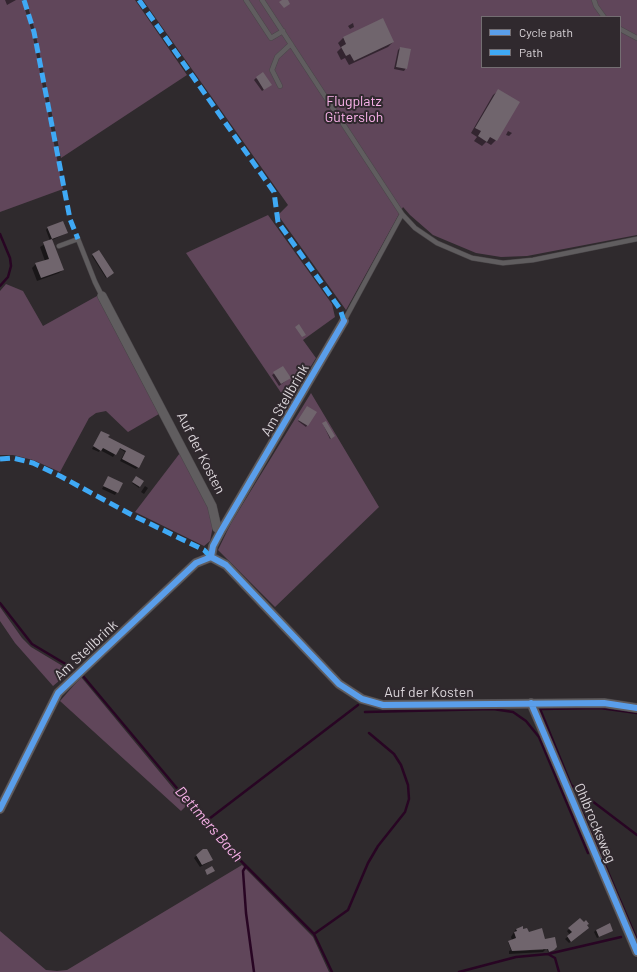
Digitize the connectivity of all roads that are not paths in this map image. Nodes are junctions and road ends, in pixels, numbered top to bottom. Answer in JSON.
{"nodes":[{"id":1,"x":246,"y":0,"type":"edge"},
{"id":2,"x":262,"y":0,"type":"edge"},
{"id":3,"x":594,"y":0,"type":"edge"},
{"id":4,"x":603,"y":16,"type":"edge"},
{"id":5,"x":621,"y":30,"type":"edge"},
{"id":6,"x":283,"y":31,"type":"junction"},
{"id":7,"x":637,"y":38,"type":"edge"},
{"id":8,"x":291,"y":44,"type":"junction"},
{"id":9,"x":280,"y":86,"type":"dead end"},
{"id":10,"x":402,"y":214,"type":"junction"},
{"id":11,"x":637,"y":239,"type":"edge"},
{"id":12,"x":59,"y":246,"type":"dead end"},
{"id":13,"x":102,"y":296,"type":"joint"},
{"id":14,"x":344,"y":321,"type":"joint"},
{"id":15,"x":220,"y":531,"type":"junction"},
{"id":16,"x":210,"y":558,"type":"junction"},
{"id":17,"x":531,"y":703,"type":"junction"},
{"id":18,"x":637,"y":708,"type":"edge"},
{"id":19,"x":0,"y":809,"type":"edge"},
{"id":20,"x":637,"y":952,"type":"edge"}],
"edges":[{"from":1,"to":6,"type":"lane"},
{"from":2,"to":6,"type":"lane"},
{"from":3,"to":4,"type":"lane"},
{"from":5,"to":7,"type":"lane"},
{"from":6,"to":8,"type":"lane"},
{"from":8,"to":9,"type":"lane"},
{"from":8,"to":10,"type":"lane"},
{"from":10,"to":11,"type":"lane"},
{"from":10,"to":14,"type":"lane"},
{"from":12,"to":13,"type":"lane"},
{"from":13,"to":15,"type":"street","name":"Auf der Kosten"},
{"from":14,"to":15,"type":"street","name":"Am Stellbrink"},
{"from":15,"to":16,"type":"street"},
{"from":16,"to":17,"type":"street","name":"Auf der Kosten"},
{"from":16,"to":19,"type":"street","name":"Am Stellbrink"},
{"from":17,"to":18,"type":"street","name":"Auf der Kosten"},
{"from":17,"to":20,"type":"street","name":"Ohlbrocksweg"}]}
